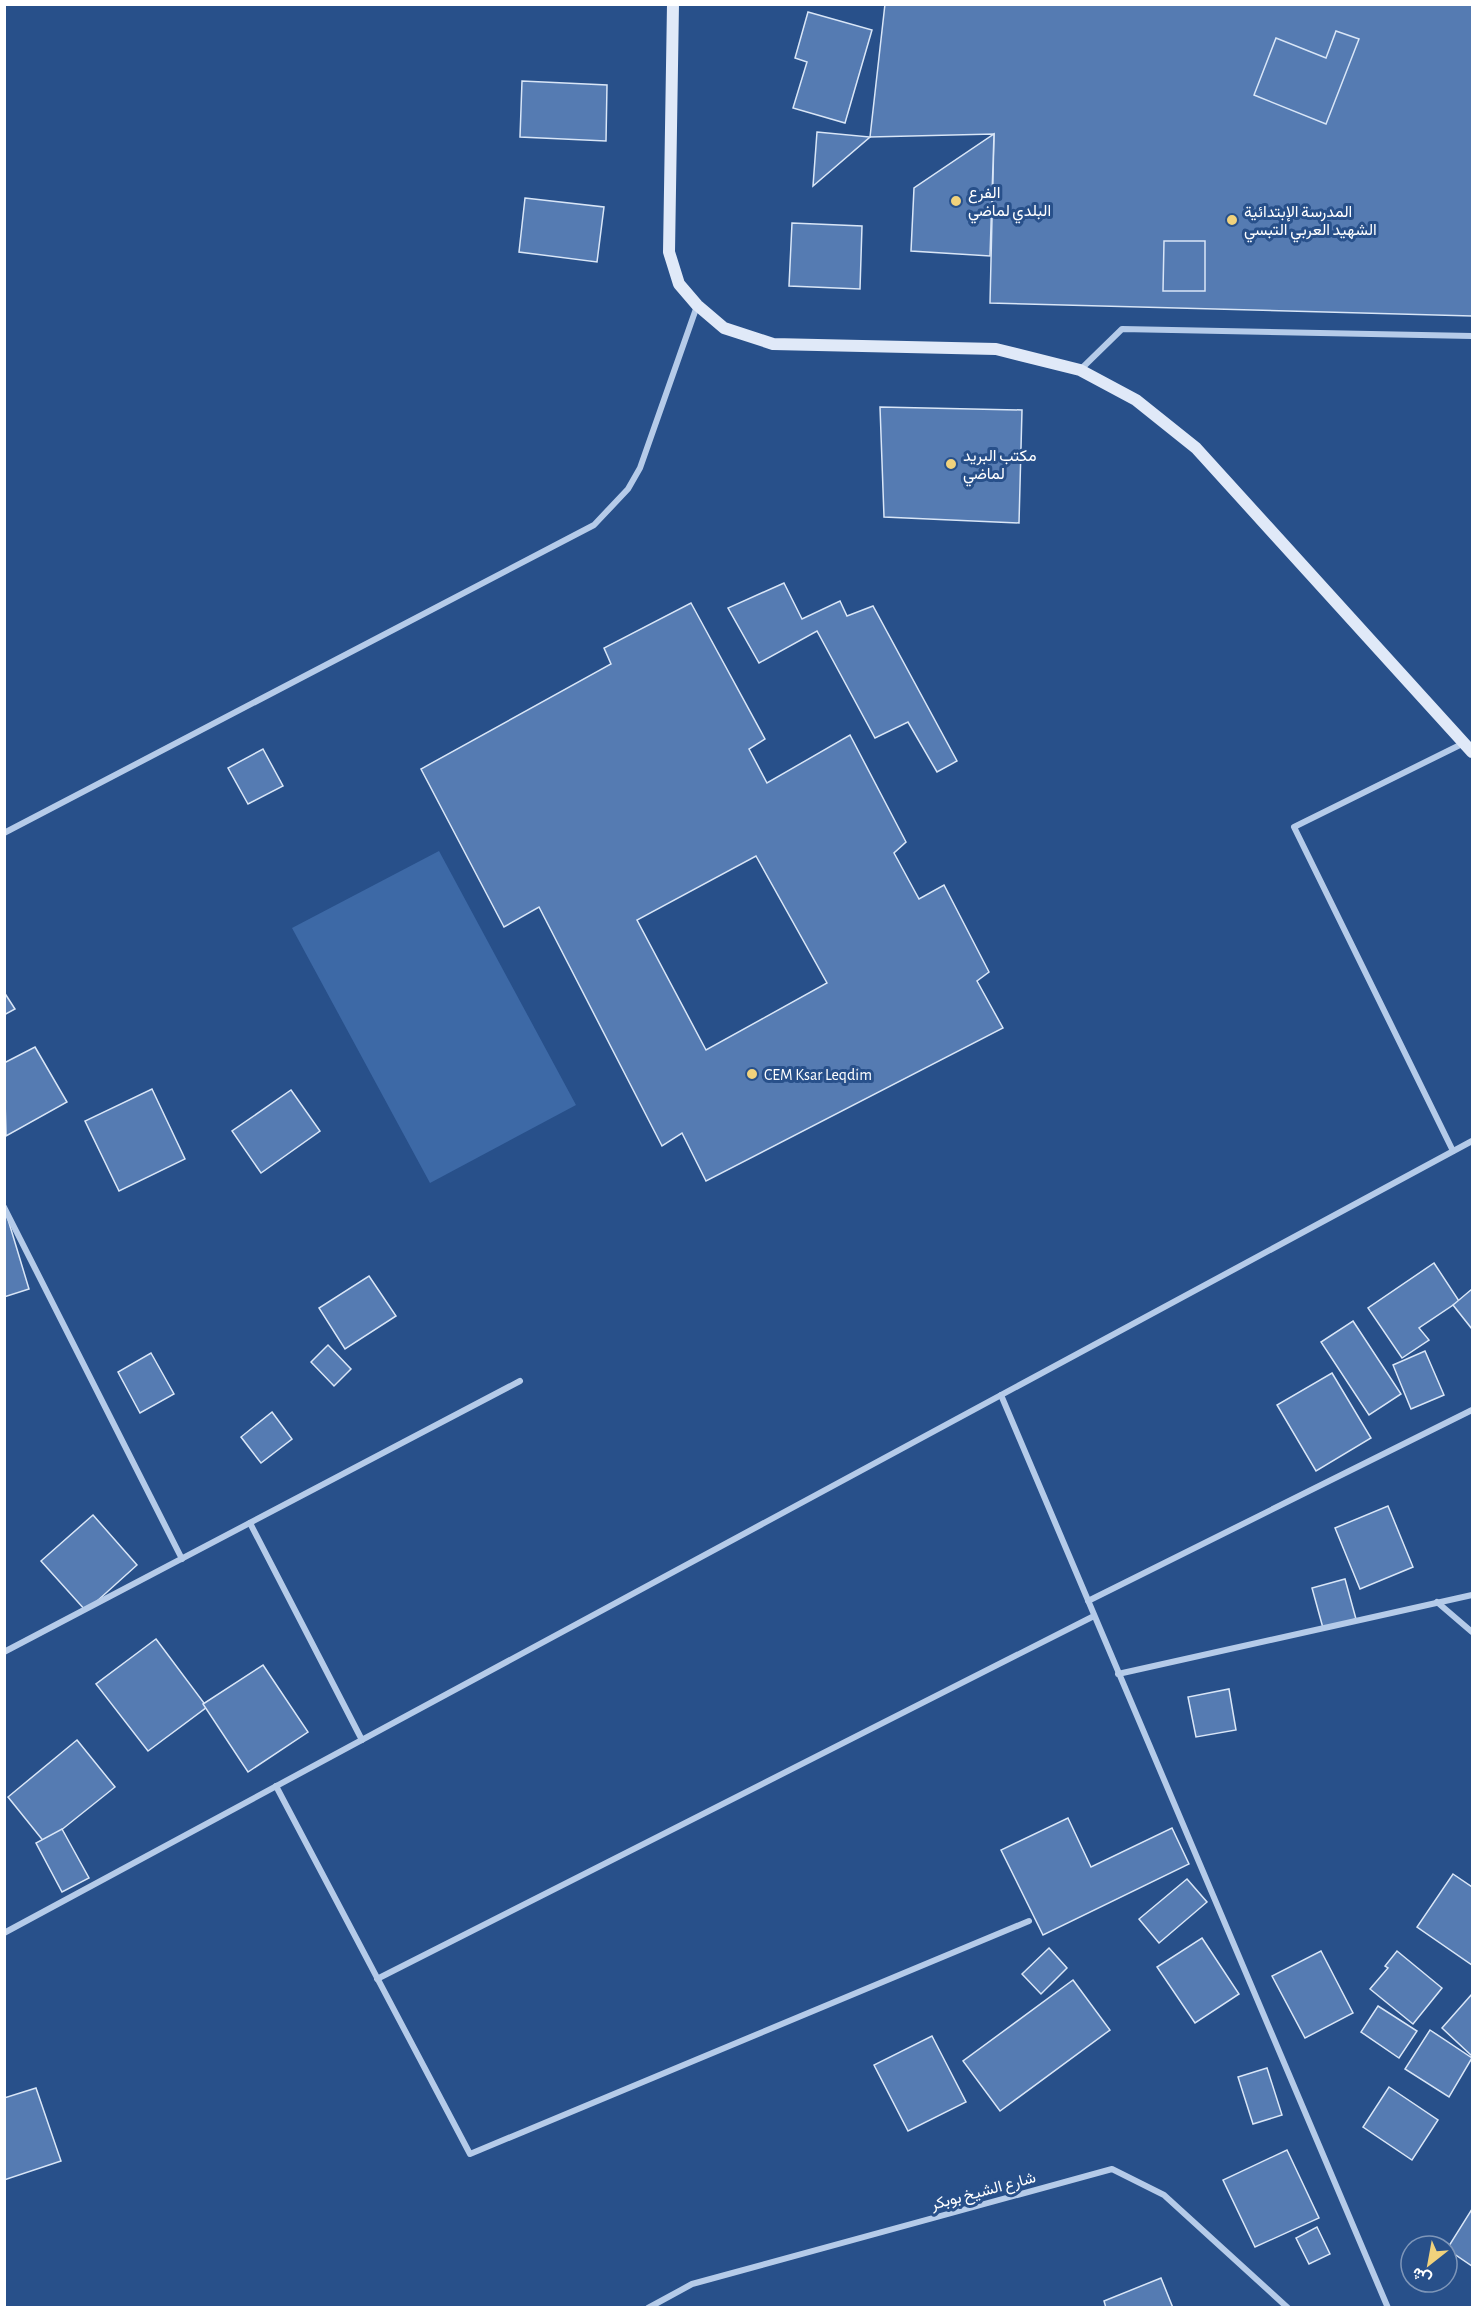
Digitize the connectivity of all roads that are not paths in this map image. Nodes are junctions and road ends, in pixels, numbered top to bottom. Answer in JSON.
{"nodes":[{"id":1,"x":673,"y":4,"type":"edge"},
{"id":2,"x":697,"y":305,"type":"junction"},
{"id":3,"x":1473,"y":336,"type":"edge"},
{"id":4,"x":1080,"y":370,"type":"junction"},
{"id":5,"x":1468,"y":747,"type":"edge"},
{"id":6,"x":4,"y":833,"type":"edge"},
{"id":7,"x":1473,"y":1141,"type":"edge"},
{"id":8,"x":1453,"y":1151,"type":"junction"},
{"id":9,"x":4,"y":1207,"type":"edge"},
{"id":10,"x":519,"y":1381,"type":"dead end"},
{"id":11,"x":1001,"y":1395,"type":"junction"},
{"id":12,"x":1473,"y":1410,"type":"edge"},
{"id":13,"x":250,"y":1523,"type":"junction"},
{"id":14,"x":182,"y":1559,"type":"junction"},
{"id":15,"x":1473,"y":1595,"type":"edge"},
{"id":16,"x":1088,"y":1601,"type":"junction"},
{"id":17,"x":1437,"y":1602,"type":"junction"},
{"id":18,"x":1094,"y":1616,"type":"junction"},
{"id":19,"x":1473,"y":1632,"type":"edge"},
{"id":20,"x":4,"y":1652,"type":"edge"},
{"id":21,"x":1118,"y":1674,"type":"junction"},
{"id":22,"x":362,"y":1740,"type":"junction"},
{"id":23,"x":276,"y":1786,"type":"junction"},
{"id":24,"x":1029,"y":1921,"type":"dead end"},
{"id":25,"x":4,"y":1932,"type":"edge"},
{"id":26,"x":377,"y":1979,"type":"junction"},
{"id":27,"x":648,"y":2307,"type":"edge"},
{"id":28,"x":1288,"y":2307,"type":"edge"},
{"id":29,"x":1388,"y":2307,"type":"edge"}],
"edges":[{"from":1,"to":2,"type":"street"},
{"from":2,"to":4,"type":"street"},
{"from":2,"to":6,"type":"street"},
{"from":3,"to":4,"type":"street"},
{"from":4,"to":5,"type":"street"},
{"from":5,"to":8,"type":"street"},
{"from":7,"to":8,"type":"street"},
{"from":8,"to":11,"type":"street"},
{"from":9,"to":14,"type":"street"},
{"from":10,"to":13,"type":"street"},
{"from":11,"to":16,"type":"street"},
{"from":11,"to":22,"type":"street"},
{"from":12,"to":16,"type":"street"},
{"from":13,"to":14,"type":"street"},
{"from":13,"to":22,"type":"street"},
{"from":14,"to":20,"type":"street"},
{"from":15,"to":17,"type":"street"},
{"from":16,"to":18,"type":"street"},
{"from":17,"to":19,"type":"street"},
{"from":17,"to":21,"type":"street"},
{"from":18,"to":21,"type":"street"},
{"from":18,"to":26,"type":"street"},
{"from":21,"to":29,"type":"street"},
{"from":22,"to":23,"type":"street"},
{"from":23,"to":25,"type":"street"},
{"from":23,"to":26,"type":"street"},
{"from":24,"to":26,"type":"street"},
{"from":27,"to":28,"type":"street","name":"شارع الشيخ بوبكر"}]}
